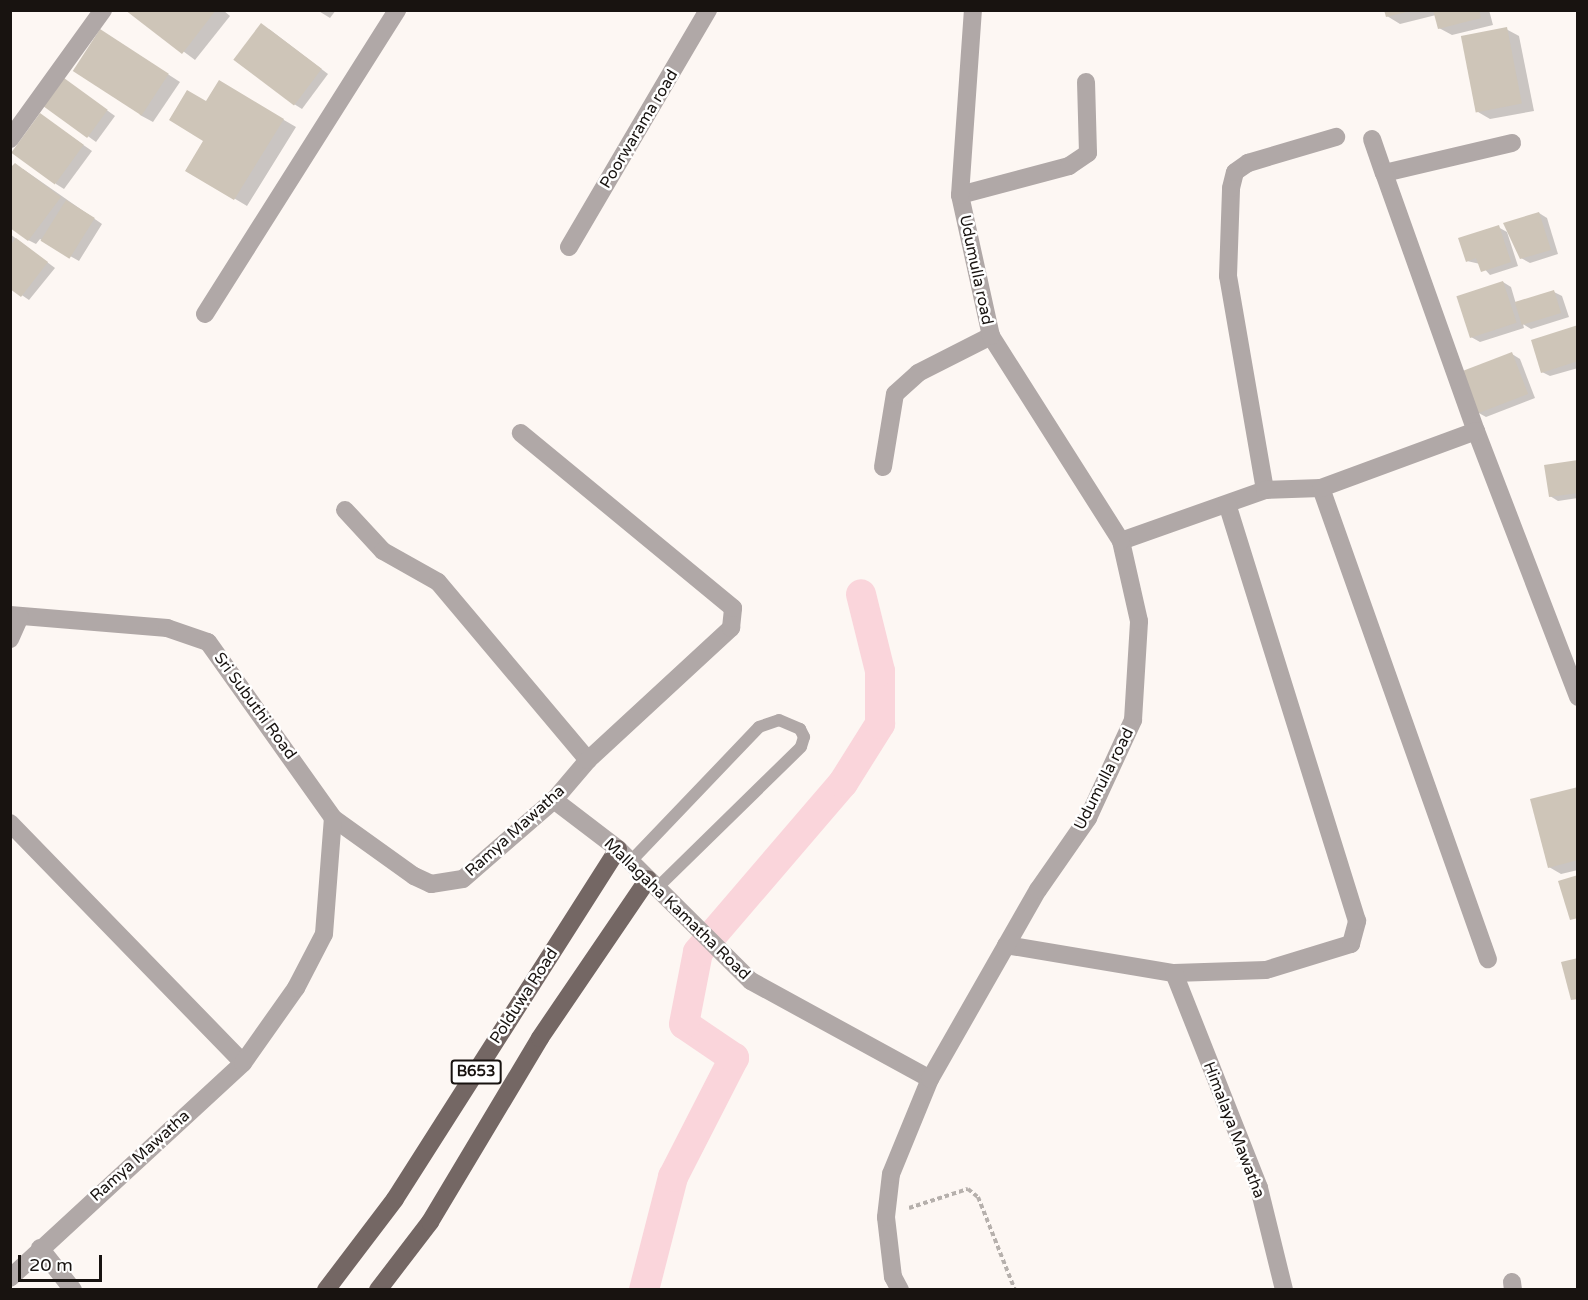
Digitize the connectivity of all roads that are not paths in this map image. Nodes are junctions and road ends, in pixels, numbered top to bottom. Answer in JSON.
{"nodes":[{"id":1,"x":102,"y":10,"type":"edge"},
{"id":2,"x":397,"y":10,"type":"edge"},
{"id":3,"x":708,"y":10,"type":"edge"},
{"id":4,"x":973,"y":10,"type":"edge"},
{"id":5,"x":1086,"y":82,"type":"dead end"},
{"id":6,"x":1336,"y":136,"type":"dead end"},
{"id":7,"x":10,"y":139,"type":"edge"},
{"id":8,"x":1372,"y":139,"type":"dead end"},
{"id":9,"x":1512,"y":143,"type":"dead end"},
{"id":10,"x":1384,"y":173,"type":"junction"},
{"id":11,"x":960,"y":195,"type":"junction"},
{"id":12,"x":569,"y":247,"type":"dead end"},
{"id":13,"x":205,"y":315,"type":"dead end"},
{"id":14,"x":991,"y":336,"type":"junction"},
{"id":15,"x":1476,"y":431,"type":"junction"},
{"id":16,"x":521,"y":433,"type":"dead end"},
{"id":17,"x":883,"y":467,"type":"dead end"},
{"id":18,"x":1321,"y":488,"type":"junction"},
{"id":19,"x":1265,"y":490,"type":"junction"},
{"id":20,"x":1228,"y":506,"type":"junction"},
{"id":21,"x":345,"y":510,"type":"dead end"},
{"id":22,"x":1121,"y":541,"type":"junction"},
{"id":23,"x":15,"y":616,"type":"edge"},
{"id":24,"x":10,"y":639,"type":"edge"},
{"id":25,"x":1578,"y":697,"type":"edge"},
{"id":26,"x":588,"y":760,"type":"junction"},
{"id":27,"x":554,"y":800,"type":"junction"},
{"id":28,"x":333,"y":818,"type":"junction"},
{"id":29,"x":10,"y":824,"type":"edge"},
{"id":30,"x":624,"y":855,"type":"junction"},
{"id":31,"x":653,"y":884,"type":"junction"},
{"id":32,"x":1006,"y":945,"type":"junction"},
{"id":33,"x":1488,"y":959,"type":"dead end"},
{"id":34,"x":1174,"y":973,"type":"junction"},
{"id":35,"x":243,"y":1063,"type":"junction"},
{"id":36,"x":930,"y":1079,"type":"junction"},
{"id":37,"x":40,"y":1248,"type":"junction"},
{"id":38,"x":10,"y":1278,"type":"edge"},
{"id":39,"x":73,"y":1290,"type":"edge"},
{"id":40,"x":326,"y":1290,"type":"edge"},
{"id":41,"x":378,"y":1290,"type":"edge"},
{"id":42,"x":900,"y":1290,"type":"edge"},
{"id":43,"x":1284,"y":1290,"type":"edge"}],
"edges":[{"from":1,"to":7,"type":"street"},
{"from":2,"to":13,"type":"street"},
{"from":3,"to":12,"type":"street","name":"Poorwarama road"},
{"from":4,"to":11,"type":"street","name":"Udumulla road"},
{"from":5,"to":11,"type":"street"},
{"from":6,"to":19,"type":"street"},
{"from":8,"to":10,"type":"street"},
{"from":9,"to":10,"type":"street"},
{"from":10,"to":15,"type":"street"},
{"from":11,"to":14,"type":"street","name":"Udumulla road"},
{"from":14,"to":17,"type":"street"},
{"from":14,"to":22,"type":"street","name":"Udumulla road"},
{"from":15,"to":18,"type":"street"},
{"from":15,"to":25,"type":"street"},
{"from":16,"to":26,"type":"street","name":"Ramya Mawatha"},
{"from":18,"to":19,"type":"street"},
{"from":18,"to":33,"type":"street"},
{"from":19,"to":20,"type":"street"},
{"from":20,"to":22,"type":"street"},
{"from":20,"to":34,"type":"street"},
{"from":21,"to":26,"type":"street"},
{"from":22,"to":32,"type":"street","name":"Udumulla road"},
{"from":23,"to":24,"type":"street"},
{"from":23,"to":28,"type":"street","name":"Sri Subuthi Road"},
{"from":26,"to":27,"type":"street","name":"Ramya Mawatha"},
{"from":27,"to":28,"type":"street","name":"Ramya Mawatha"},
{"from":27,"to":30,"type":"street","name":"Mallagaha Kamatha Road"},
{"from":28,"to":35,"type":"street","name":"Ramya Mawatha"},
{"from":29,"to":35,"type":"street"},
{"from":30,"to":31,"type":"street","name":"Mallagaha Kamatha Road"},
{"from":30,"to":31,"type":"lane"},
{"from":30,"to":40,"type":"main road","name":"Polduwa Road","number":"B653"},
{"from":31,"to":36,"type":"street","name":"Mallagaha Kamatha Road"},
{"from":31,"to":41,"type":"main road","number":"B653"},
{"from":32,"to":34,"type":"street"},
{"from":32,"to":36,"type":"street","name":"Udumulla road"},
{"from":34,"to":43,"type":"street","name":"Himalaya Mawatha"},
{"from":35,"to":37,"type":"street","name":"Ramya Mawatha"},
{"from":36,"to":42,"type":"street","name":"Udumulla road"},
{"from":37,"to":38,"type":"street","name":"Ramya Mawatha"},
{"from":37,"to":39,"type":"street"}]}
